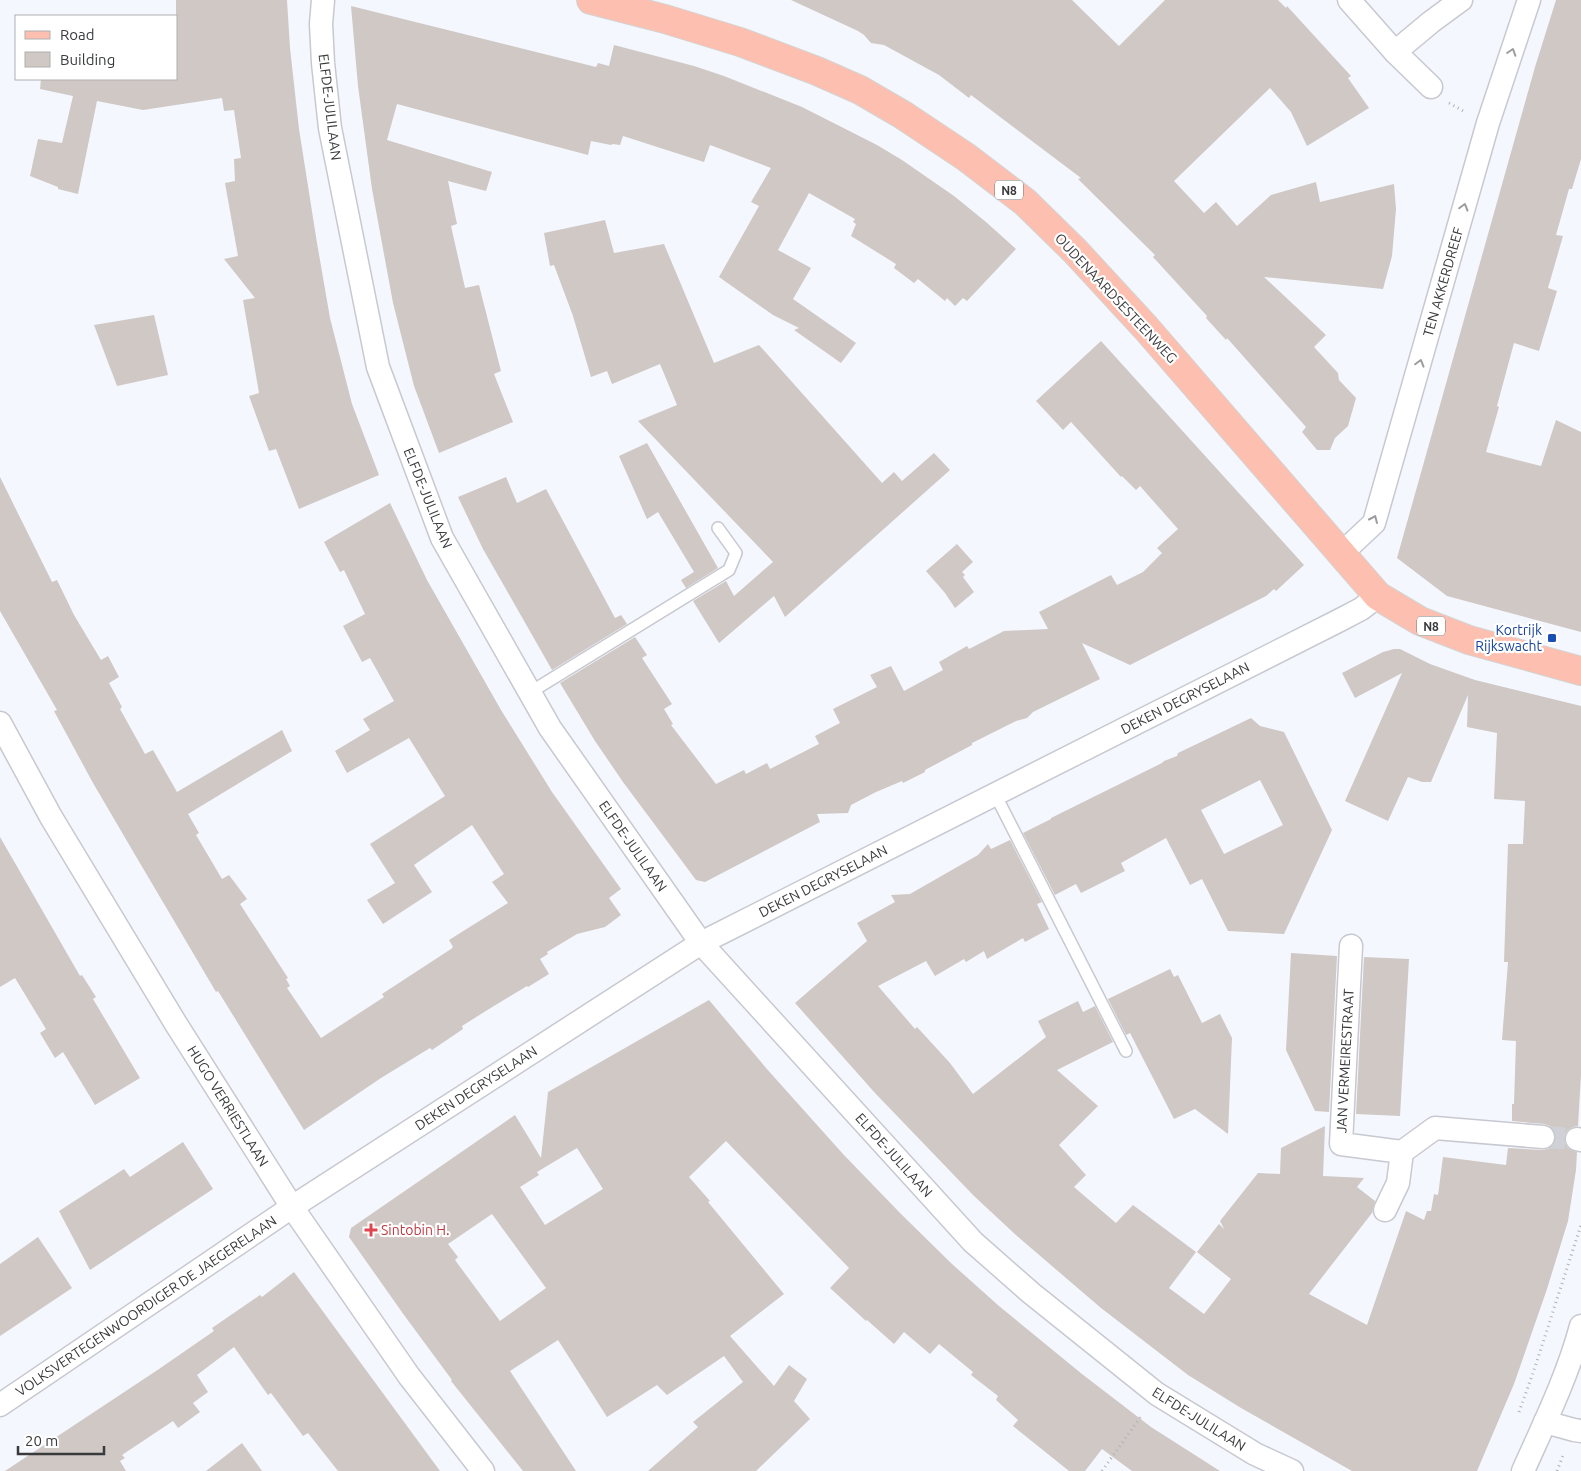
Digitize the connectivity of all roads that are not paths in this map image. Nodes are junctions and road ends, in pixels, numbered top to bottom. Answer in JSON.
{"nodes":[{"id":1,"x":323,"y":0,"type":"edge"},
{"id":2,"x":591,"y":0,"type":"edge"},
{"id":3,"x":1349,"y":0,"type":"edge"},
{"id":4,"x":1461,"y":0,"type":"edge"},
{"id":5,"x":1529,"y":0,"type":"edge"},
{"id":6,"x":1395,"y":52,"type":"junction"},
{"id":7,"x":1431,"y":87,"type":"road end"},
{"id":8,"x":718,"y":528,"type":"dead end"},
{"id":9,"x":1341,"y":554,"type":"junction"},
{"id":10,"x":1378,"y":596,"type":"junction"},
{"id":11,"x":1581,"y":671,"type":"edge"},
{"id":12,"x":529,"y":693,"type":"junction"},
{"id":13,"x":0,"y":724,"type":"edge"},
{"id":14,"x":995,"y":794,"type":"junction"},
{"id":15,"x":701,"y":943,"type":"junction"},
{"id":16,"x":1351,"y":946,"type":"dead end"},
{"id":17,"x":1126,"y":1051,"type":"dead end"},
{"id":18,"x":1543,"y":1137,"type":"tunnel mouth"},
{"id":19,"x":1402,"y":1152,"type":"junction"},
{"id":20,"x":292,"y":1207,"type":"junction"},
{"id":21,"x":1386,"y":1210,"type":"dead end"},
{"id":22,"x":1581,"y":1326,"type":"edge"},
{"id":23,"x":0,"y":1405,"type":"edge"},
{"id":24,"x":1545,"y":1422,"type":"junction"},
{"id":25,"x":1581,"y":1431,"type":"edge"},
{"id":26,"x":483,"y":1471,"type":"edge"},
{"id":27,"x":1292,"y":1471,"type":"edge"},
{"id":28,"x":1523,"y":1471,"type":"edge"}],
"edges":[{"from":1,"to":12,"type":"street","name":"ELFDE-JULILAAN"},
{"from":2,"to":9,"type":"main road","name":"OUDENAARDSESTEENWEG","number":"N8"},
{"from":3,"to":6,"type":"street"},
{"from":4,"to":6,"type":"street"},
{"from":9,"to":5,"type":"street","name":"TEN AKKERDREEF","one_way":true},
{"from":6,"to":7,"type":"street"},
{"from":8,"to":12,"type":"lane"},
{"from":9,"to":10,"type":"main road","name":"OUDENAARDSESTEENWEG","number":"N8"},
{"from":10,"to":11,"type":"main road","name":"OUDENAARDSESTEENWEG","number":"N8"},
{"from":10,"to":14,"type":"street","name":"DEKEN DEGRYSELAAN"},
{"from":12,"to":15,"type":"street","name":"ELFDE-JULILAAN"},
{"from":13,"to":20,"type":"street","name":"HUGO VERRIESTLAAN"},
{"from":14,"to":15,"type":"street","name":"DEKEN DEGRYSELAAN"},
{"from":14,"to":17,"type":"lane"},
{"from":15,"to":20,"type":"street","name":"DEKEN DEGRYSELAAN"},
{"from":15,"to":27,"type":"street","name":"ELFDE-JULILAAN"},
{"from":16,"to":19,"type":"street","name":"JAN VERMEIRESTRAAT"},
{"from":18,"to":19,"type":"street"},
{"from":19,"to":21,"type":"street"},
{"from":20,"to":23,"type":"street","name":"VOLKSVERTEGENWOORDIGER DE JAEGERELAAN"},
{"from":20,"to":26,"type":"street","name":"HUGO VERRIESTLAAN"},
{"from":22,"to":24,"type":"street"},
{"from":24,"to":25,"type":"street"},
{"from":24,"to":28,"type":"street"}]}
